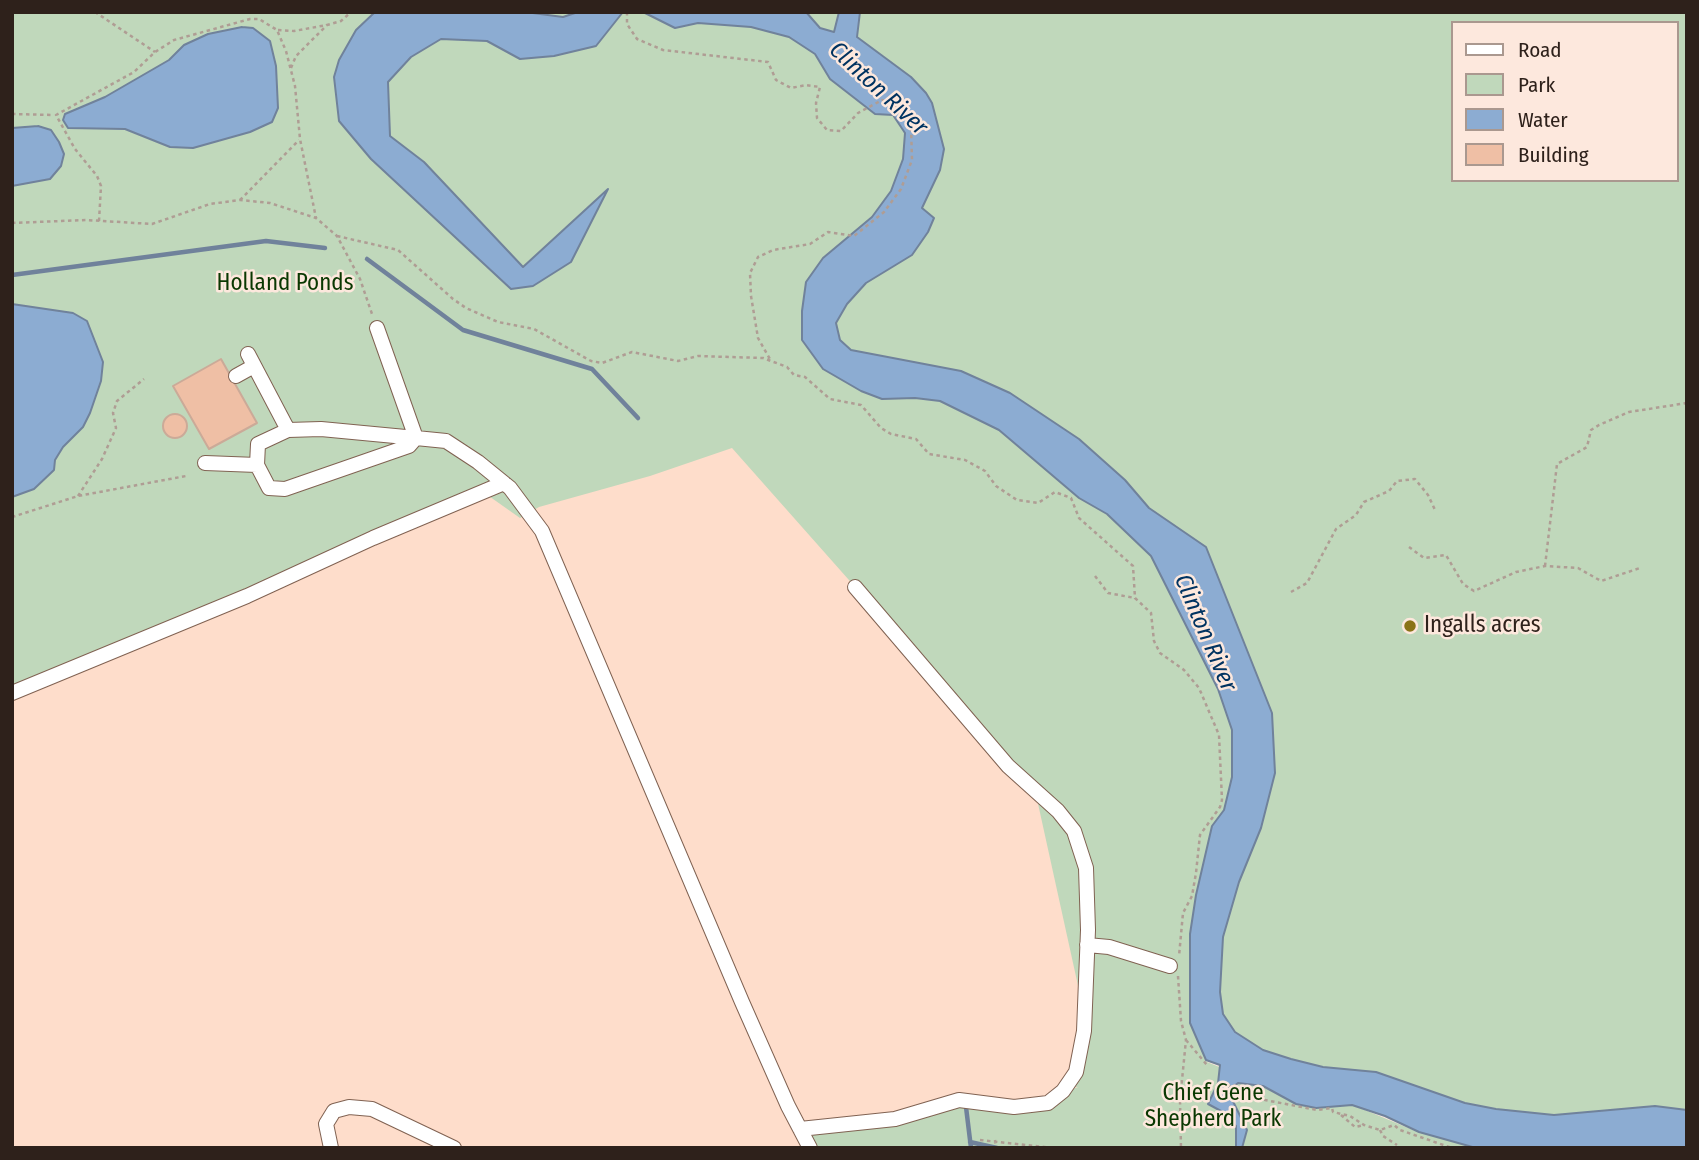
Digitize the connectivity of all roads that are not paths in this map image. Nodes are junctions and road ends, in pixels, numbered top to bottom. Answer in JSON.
{"nodes":[{"id":1,"x":377,"y":328,"type":"road end"},
{"id":2,"x":236,"y":376,"type":"dead end"},
{"id":3,"x":288,"y":429,"type":"junction"},
{"id":4,"x":416,"y":438,"type":"junction"},
{"id":5,"x":205,"y":463,"type":"dead end"},
{"id":6,"x":257,"y":465,"type":"junction"},
{"id":7,"x":504,"y":483,"type":"junction"},
{"id":8,"x":855,"y":587,"type":"dead end"},
{"id":9,"x":12,"y":692,"type":"edge"},
{"id":10,"x":1087,"y":945,"type":"junction"},
{"id":11,"x":1175,"y":965,"type":"road end"},
{"id":12,"x":800,"y":1129,"type":"junction"},
{"id":13,"x":331,"y":1148,"type":"edge"},
{"id":14,"x":454,"y":1148,"type":"edge"},
{"id":15,"x":810,"y":1148,"type":"edge"}],
"edges":[{"from":1,"to":4,"type":"lane"},
{"from":2,"to":3,"type":"lane"},
{"from":3,"to":4,"type":"lane"},
{"from":3,"to":6,"type":"lane"},
{"from":4,"to":6,"type":"lane"},
{"from":4,"to":7,"type":"lane"},
{"from":5,"to":6,"type":"lane"},
{"from":7,"to":9,"type":"lane"},
{"from":7,"to":12,"type":"lane"},
{"from":8,"to":10,"type":"lane"},
{"from":10,"to":11,"type":"lane"},
{"from":10,"to":12,"type":"lane"},
{"from":12,"to":15,"type":"lane"},
{"from":13,"to":14,"type":"lane"}]}
